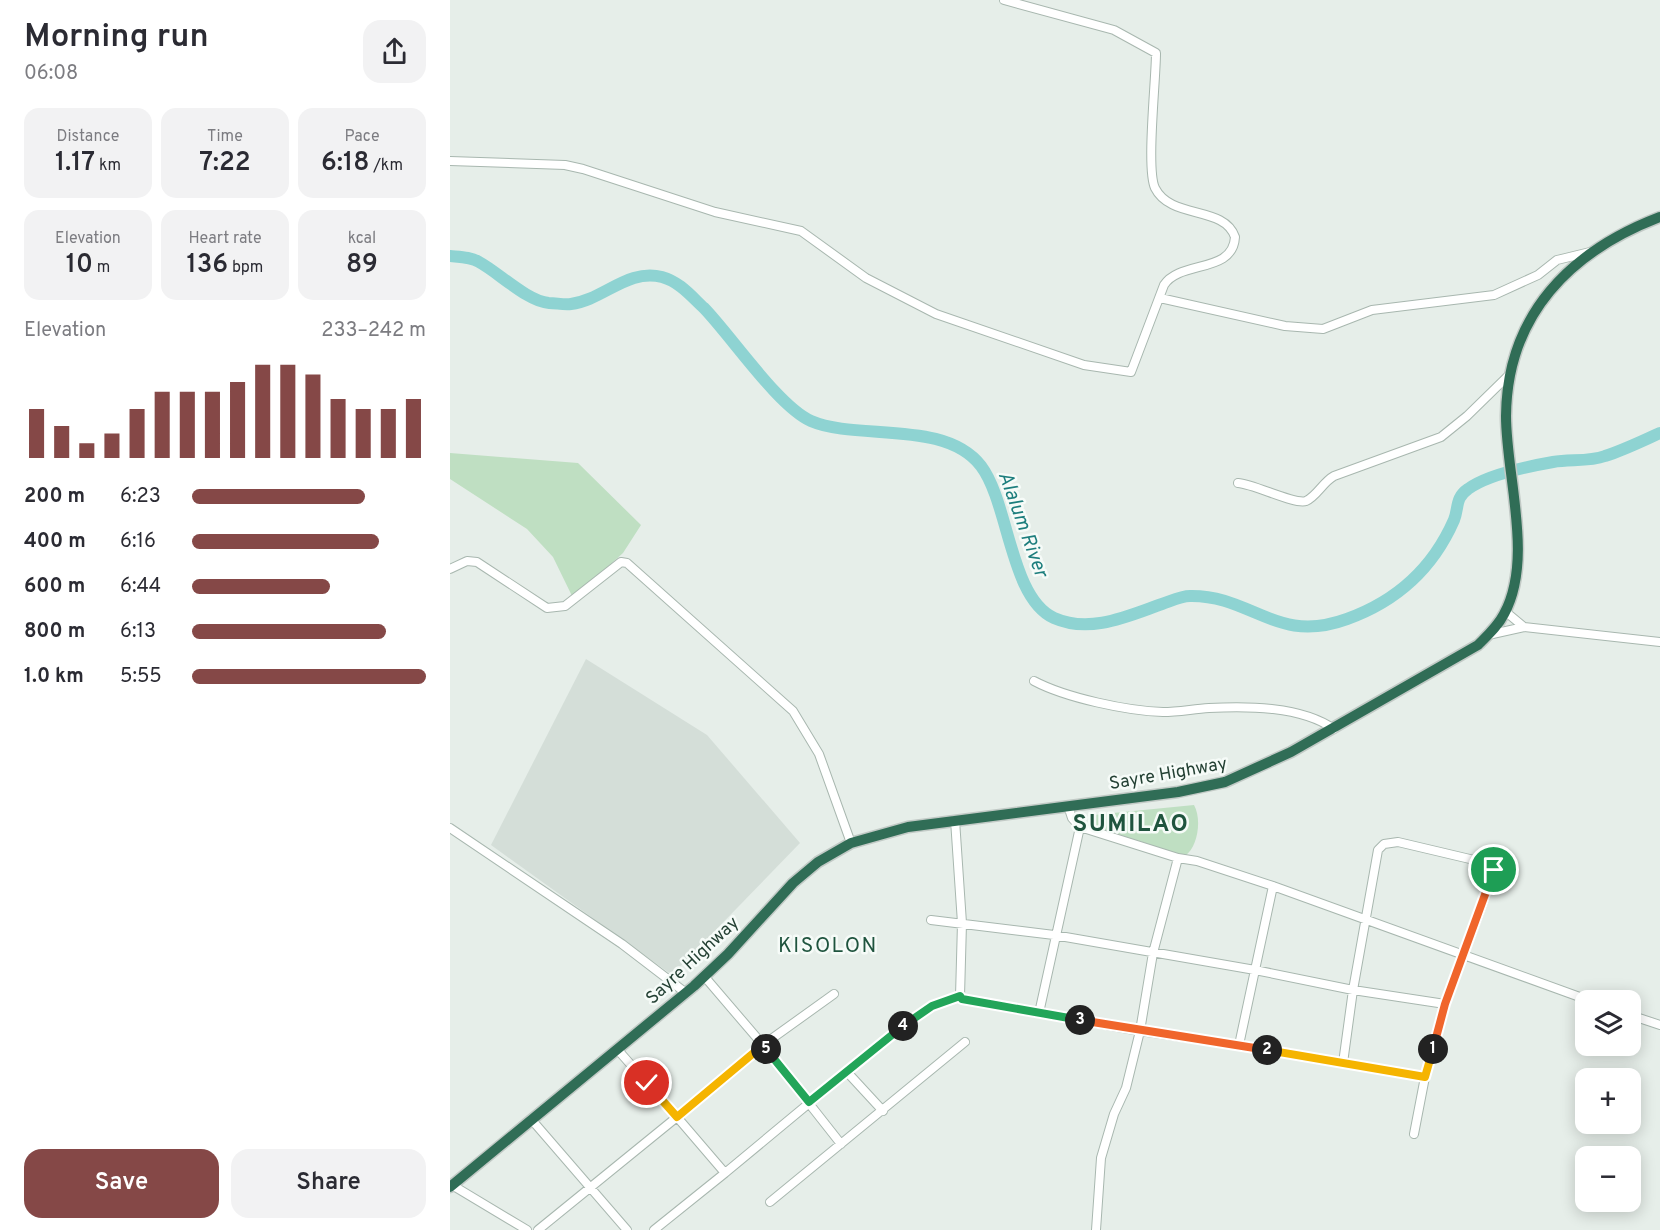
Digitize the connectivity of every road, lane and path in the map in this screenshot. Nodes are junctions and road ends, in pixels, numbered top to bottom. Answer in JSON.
{"nodes":[{"id":1,"x":1004,"y":0,"type":"edge"},
{"id":2,"x":450,"y":161,"type":"edge"},
{"id":3,"x":1660,"y":217,"type":"edge"},
{"id":4,"x":1590,"y":252,"type":"junction"},
{"id":5,"x":1160,"y":298,"type":"junction"},
{"id":6,"x":1510,"y":374,"type":"junction"},
{"id":7,"x":1238,"y":483,"type":"dead end"},
{"id":8,"x":450,"y":569,"type":"edge"},
{"id":9,"x":1506,"y":612,"type":"junction"},
{"id":10,"x":1524,"y":627,"type":"junction"},
{"id":11,"x":1487,"y":636,"type":"junction"},
{"id":12,"x":1660,"y":642,"type":"edge"},
{"id":13,"x":1034,"y":681,"type":"dead end"},
{"id":14,"x":1334,"y":729,"type":"junction"},
{"id":15,"x":1068,"y":806,"type":"junction"},
{"id":16,"x":956,"y":820,"type":"junction"},
{"id":17,"x":1080,"y":827,"type":"junction"},
{"id":18,"x":450,"y":828,"type":"edge"},
{"id":19,"x":851,"y":843,"type":"junction"},
{"id":20,"x":1178,"y":858,"type":"junction"},
{"id":21,"x":1273,"y":886,"type":"junction"},
{"id":22,"x":931,"y":920,"type":"dead end"},
{"id":23,"x":1365,"y":921,"type":"junction"},
{"id":24,"x":962,"y":923,"type":"junction"},
{"id":25,"x":1054,"y":935,"type":"junction"},
{"id":26,"x":1154,"y":953,"type":"junction"},
{"id":27,"x":1464,"y":956,"type":"junction"},
{"id":28,"x":1255,"y":970,"type":"junction"},
{"id":29,"x":704,"y":976,"type":"junction"},
{"id":30,"x":1353,"y":990,"type":"junction"},
{"id":31,"x":686,"y":993,"type":"junction"},
{"id":32,"x":834,"y":994,"type":"dead end"},
{"id":33,"x":1575,"y":995,"type":"edge"},
{"id":34,"x":960,"y":996,"type":"junction"},
{"id":35,"x":1445,"y":1004,"type":"junction"},
{"id":36,"x":1039,"y":1013,"type":"junction"},
{"id":37,"x":1641,"y":1019,"type":"edge"},
{"id":38,"x":1660,"y":1025,"type":"edge"},
{"id":39,"x":1140,"y":1031,"type":"junction"},
{"id":40,"x":965,"y":1042,"type":"dead end"},
{"id":41,"x":763,"y":1045,"type":"junction"},
{"id":42,"x":1239,"y":1045,"type":"junction"},
{"id":43,"x":617,"y":1048,"type":"junction"},
{"id":44,"x":1343,"y":1063,"type":"junction"},
{"id":45,"x":847,"y":1072,"type":"junction"},
{"id":46,"x":1425,"y":1077,"type":"junction"},
{"id":47,"x":809,"y":1102,"type":"junction"},
{"id":48,"x":883,"y":1111,"type":"junction"},
{"id":49,"x":677,"y":1117,"type":"junction"},
{"id":50,"x":531,"y":1119,"type":"junction"},
{"id":51,"x":1414,"y":1134,"type":"dead end"},
{"id":52,"x":841,"y":1144,"type":"junction"},
{"id":53,"x":725,"y":1173,"type":"junction"},
{"id":54,"x":451,"y":1186,"type":"edge"},
{"id":55,"x":590,"y":1188,"type":"junction"},
{"id":56,"x":770,"y":1202,"type":"dead end"},
{"id":57,"x":527,"y":1230,"type":"edge"},
{"id":58,"x":538,"y":1230,"type":"edge"},
{"id":59,"x":627,"y":1230,"type":"edge"},
{"id":60,"x":654,"y":1230,"type":"edge"},
{"id":61,"x":1096,"y":1230,"type":"edge"}],
"edges":[{"from":1,"to":5,"type":"street"},
{"from":2,"to":5,"type":"street"},
{"from":3,"to":4,"type":"highway","name":"Sayre Highway"},
{"from":4,"to":5,"type":"street"},
{"from":4,"to":6,"type":"highway","name":"Sayre Highway"},
{"from":6,"to":7,"type":"street"},
{"from":6,"to":9,"type":"highway","name":"Sayre Highway"},
{"from":8,"to":19,"type":"street"},
{"from":9,"to":10,"type":"street"},
{"from":9,"to":11,"type":"highway","name":"Sayre Highway"},
{"from":10,"to":11,"type":"street"},
{"from":10,"to":12,"type":"street"},
{"from":11,"to":14,"type":"highway","name":"Sayre Highway"},
{"from":13,"to":14,"type":"street"},
{"from":14,"to":15,"type":"highway","name":"Sayre Highway"},
{"from":15,"to":16,"type":"highway","name":"Sayre Highway"},
{"from":15,"to":17,"type":"street"},
{"from":16,"to":19,"type":"highway","name":"Sayre Highway"},
{"from":16,"to":24,"type":"street"},
{"from":17,"to":20,"type":"street"},
{"from":17,"to":25,"type":"street"},
{"from":18,"to":31,"type":"street"},
{"from":19,"to":29,"type":"highway","name":"Sayre Highway"},
{"from":20,"to":21,"type":"street"},
{"from":20,"to":26,"type":"street"},
{"from":21,"to":23,"type":"street"},
{"from":21,"to":28,"type":"street"},
{"from":22,"to":24,"type":"street"},
{"from":23,"to":27,"type":"street"},
{"from":23,"to":27,"type":"street"},
{"from":23,"to":30,"type":"street"},
{"from":24,"to":25,"type":"street"},
{"from":24,"to":34,"type":"street"},
{"from":25,"to":26,"type":"street"},
{"from":25,"to":36,"type":"street"},
{"from":26,"to":28,"type":"street"},
{"from":26,"to":39,"type":"street"},
{"from":27,"to":33,"type":"street"},
{"from":27,"to":35,"type":"street"},
{"from":28,"to":30,"type":"street"},
{"from":28,"to":42,"type":"street"},
{"from":29,"to":31,"type":"highway","name":"Sayre Highway"},
{"from":29,"to":41,"type":"street"},
{"from":30,"to":35,"type":"street"},
{"from":30,"to":44,"type":"street"},
{"from":31,"to":43,"type":"highway","name":"Sayre Highway"},
{"from":32,"to":41,"type":"street"},
{"from":34,"to":36,"type":"street"},
{"from":34,"to":45,"type":"street"},
{"from":35,"to":46,"type":"street"},
{"from":36,"to":39,"type":"street"},
{"from":37,"to":38,"type":"street"},
{"from":39,"to":42,"type":"street"},
{"from":39,"to":61,"type":"street"},
{"from":40,"to":48,"type":"street"},
{"from":41,"to":47,"type":"street"},
{"from":41,"to":49,"type":"street"},
{"from":42,"to":44,"type":"street"},
{"from":43,"to":49,"type":"street"},
{"from":43,"to":50,"type":"highway","name":"Sayre Highway"},
{"from":44,"to":46,"type":"street"},
{"from":45,"to":47,"type":"street"},
{"from":45,"to":48,"type":"street"},
{"from":46,"to":51,"type":"street"},
{"from":47,"to":52,"type":"street"},
{"from":47,"to":53,"type":"street"},
{"from":48,"to":52,"type":"street"},
{"from":49,"to":53,"type":"street"},
{"from":49,"to":55,"type":"street"},
{"from":50,"to":54,"type":"highway","name":"Sayre Highway"},
{"from":50,"to":55,"type":"street"},
{"from":52,"to":56,"type":"street"},
{"from":53,"to":60,"type":"street"},
{"from":54,"to":57,"type":"street"},
{"from":55,"to":58,"type":"street"},
{"from":55,"to":59,"type":"street"}]}
